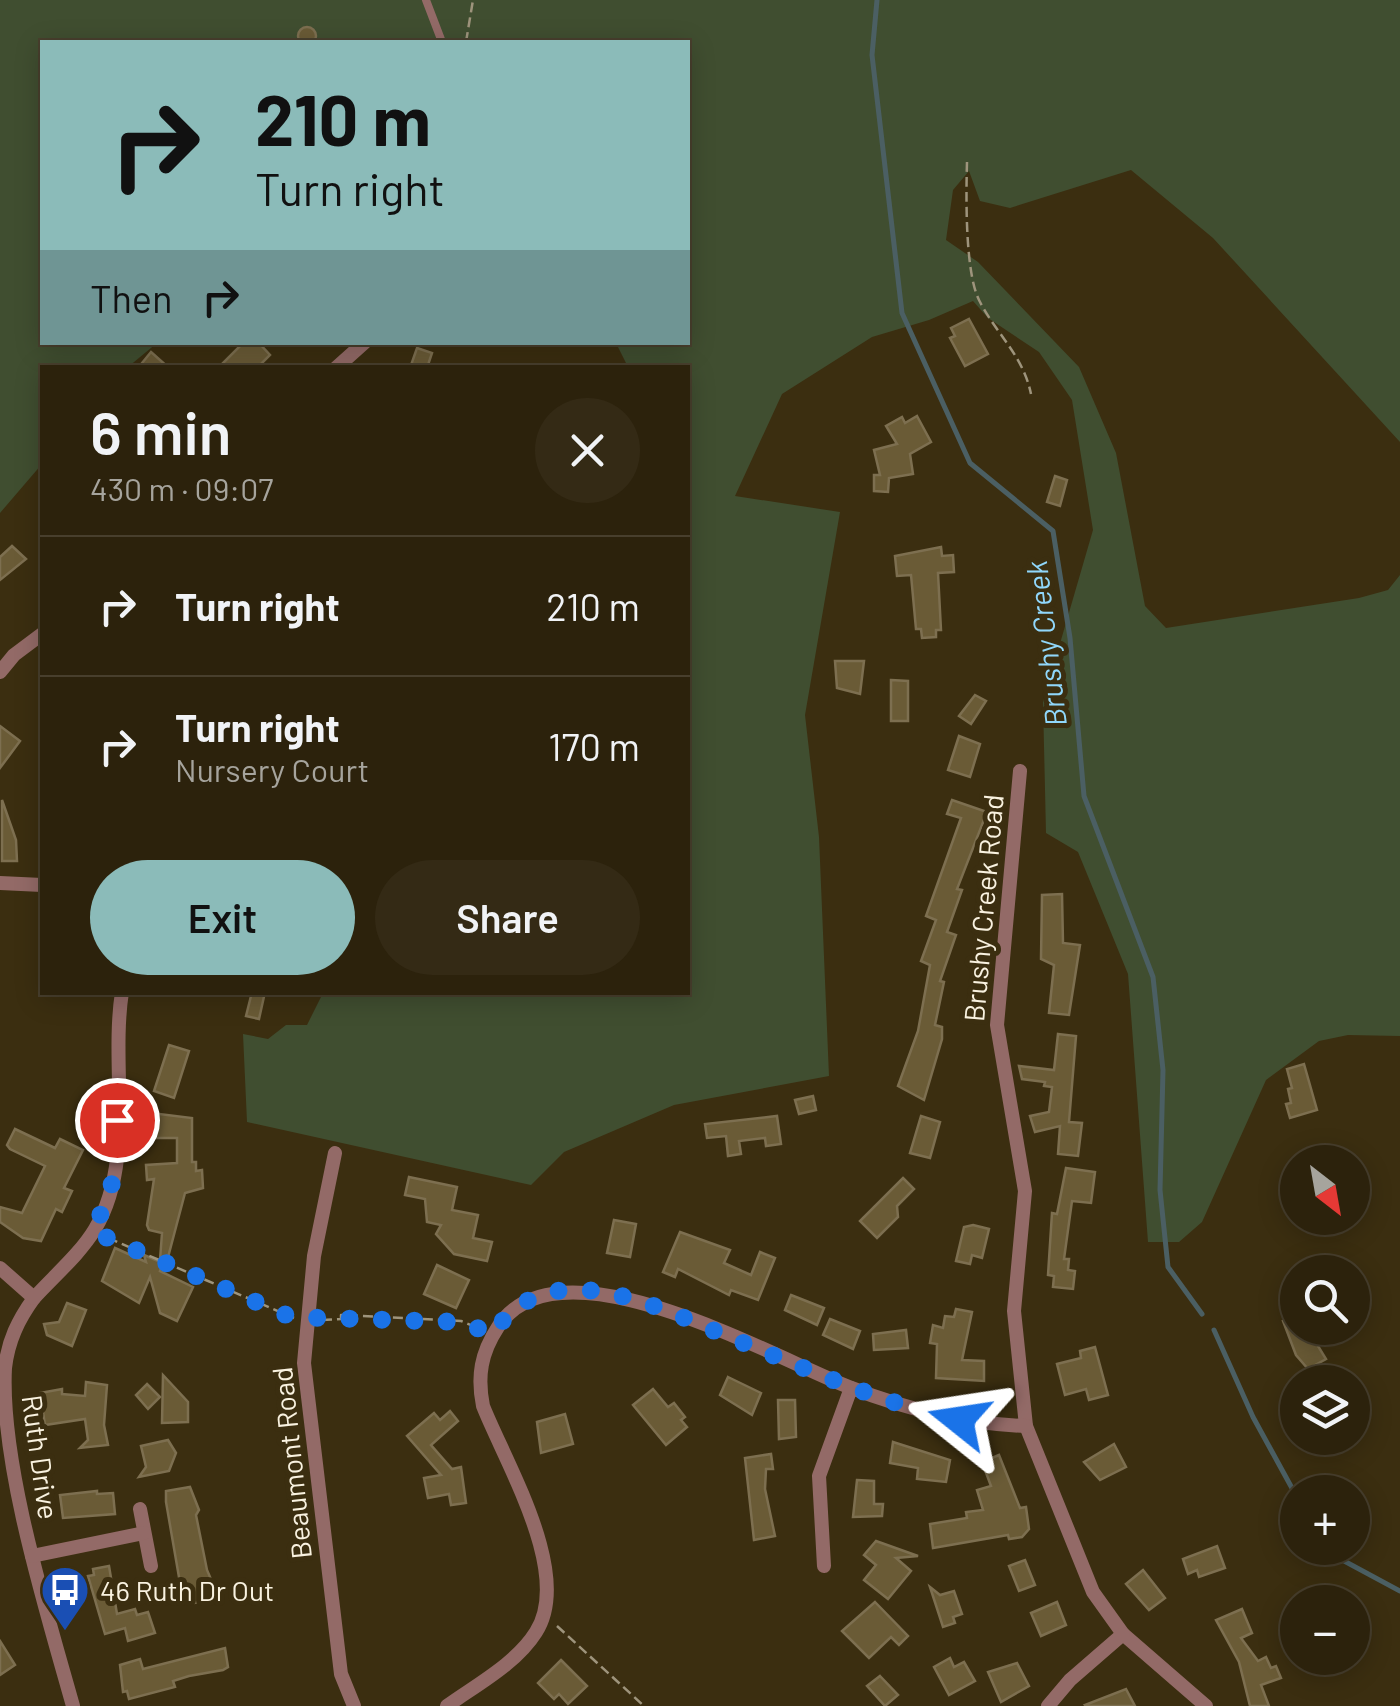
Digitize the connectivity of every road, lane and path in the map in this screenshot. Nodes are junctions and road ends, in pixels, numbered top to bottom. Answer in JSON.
{"nodes":[{"id":1,"x":426,"y":0,"type":"edge"},
{"id":2,"x":473,"y":0,"type":"edge"},
{"id":3,"x":441,"y":40,"type":"edge"},
{"id":4,"x":466,"y":40,"type":"edge"},
{"id":5,"x":968,"y":162,"type":"dead end"},
{"id":6,"x":363,"y":345,"type":"edge"},
{"id":7,"x":339,"y":365,"type":"edge"},
{"id":8,"x":1031,"y":394,"type":"dead end"},
{"id":9,"x":40,"y":636,"type":"edge"},
{"id":10,"x":0,"y":672,"type":"edge"},
{"id":11,"x":1020,"y":770,"type":"dead end"},
{"id":12,"x":0,"y":883,"type":"edge"},
{"id":13,"x":40,"y":884,"type":"edge"},
{"id":14,"x":122,"y":995,"type":"edge"},
{"id":15,"x":335,"y":1153,"type":"dead end"},
{"id":16,"x":94,"y":1232,"type":"junction"},
{"id":17,"x":0,"y":1268,"type":"edge"},
{"id":18,"x":34,"y":1298,"type":"junction"},
{"id":19,"x":306,"y":1320,"type":"junction"},
{"id":20,"x":493,"y":1334,"type":"junction"},
{"id":21,"x":851,"y":1388,"type":"junction"},
{"id":22,"x":1026,"y":1426,"type":"junction"},
{"id":23,"x":140,"y":1509,"type":"dead end"},
{"id":24,"x":144,"y":1534,"type":"junction"},
{"id":25,"x":32,"y":1556,"type":"junction"},
{"id":26,"x":151,"y":1566,"type":"dead end"},
{"id":27,"x":824,"y":1566,"type":"dead end"},
{"id":28,"x":1123,"y":1634,"type":"junction"},
{"id":29,"x":568,"y":1635,"type":"dead end"},
{"id":30,"x":74,"y":1706,"type":"edge"},
{"id":31,"x":354,"y":1706,"type":"edge"},
{"id":32,"x":446,"y":1706,"type":"edge"},
{"id":33,"x":644,"y":1706,"type":"edge"},
{"id":34,"x":1048,"y":1706,"type":"edge"},
{"id":35,"x":1206,"y":1706,"type":"edge"}],
"edges":[{"from":1,"to":3,"type":"lane"},
{"from":2,"to":4,"type":"path"},
{"from":5,"to":8,"type":"path"},
{"from":6,"to":7,"type":"street"},
{"from":9,"to":10,"type":"street"},
{"from":11,"to":22,"type":"street","name":"Brushy Creek Road"},
{"from":12,"to":13,"type":"street"},
{"from":14,"to":16,"type":"street"},
{"from":15,"to":19,"type":"street","name":"Beaumont Road"},
{"from":16,"to":18,"type":"street","name":"Ruth Drive"},
{"from":16,"to":19,"type":"path"},
{"from":17,"to":18,"type":"street"},
{"from":18,"to":25,"type":"street","name":"Ruth Drive"},
{"from":19,"to":20,"type":"path"},
{"from":19,"to":31,"type":"street","name":"Beaumont Road"},
{"from":20,"to":21,"type":"street"},
{"from":20,"to":32,"type":"street"},
{"from":21,"to":22,"type":"street"},
{"from":21,"to":27,"type":"street"},
{"from":22,"to":28,"type":"street","name":"Brushy Creek Road"},
{"from":23,"to":24,"type":"street"},
{"from":24,"to":25,"type":"street","name":"Ruth Drive"},
{"from":24,"to":26,"type":"street"},
{"from":25,"to":30,"type":"street","name":"Ruth Drive"},
{"from":28,"to":34,"type":"street"},
{"from":28,"to":35,"type":"street","name":"Brushy Creek Road"},
{"from":29,"to":33,"type":"path"}]}
